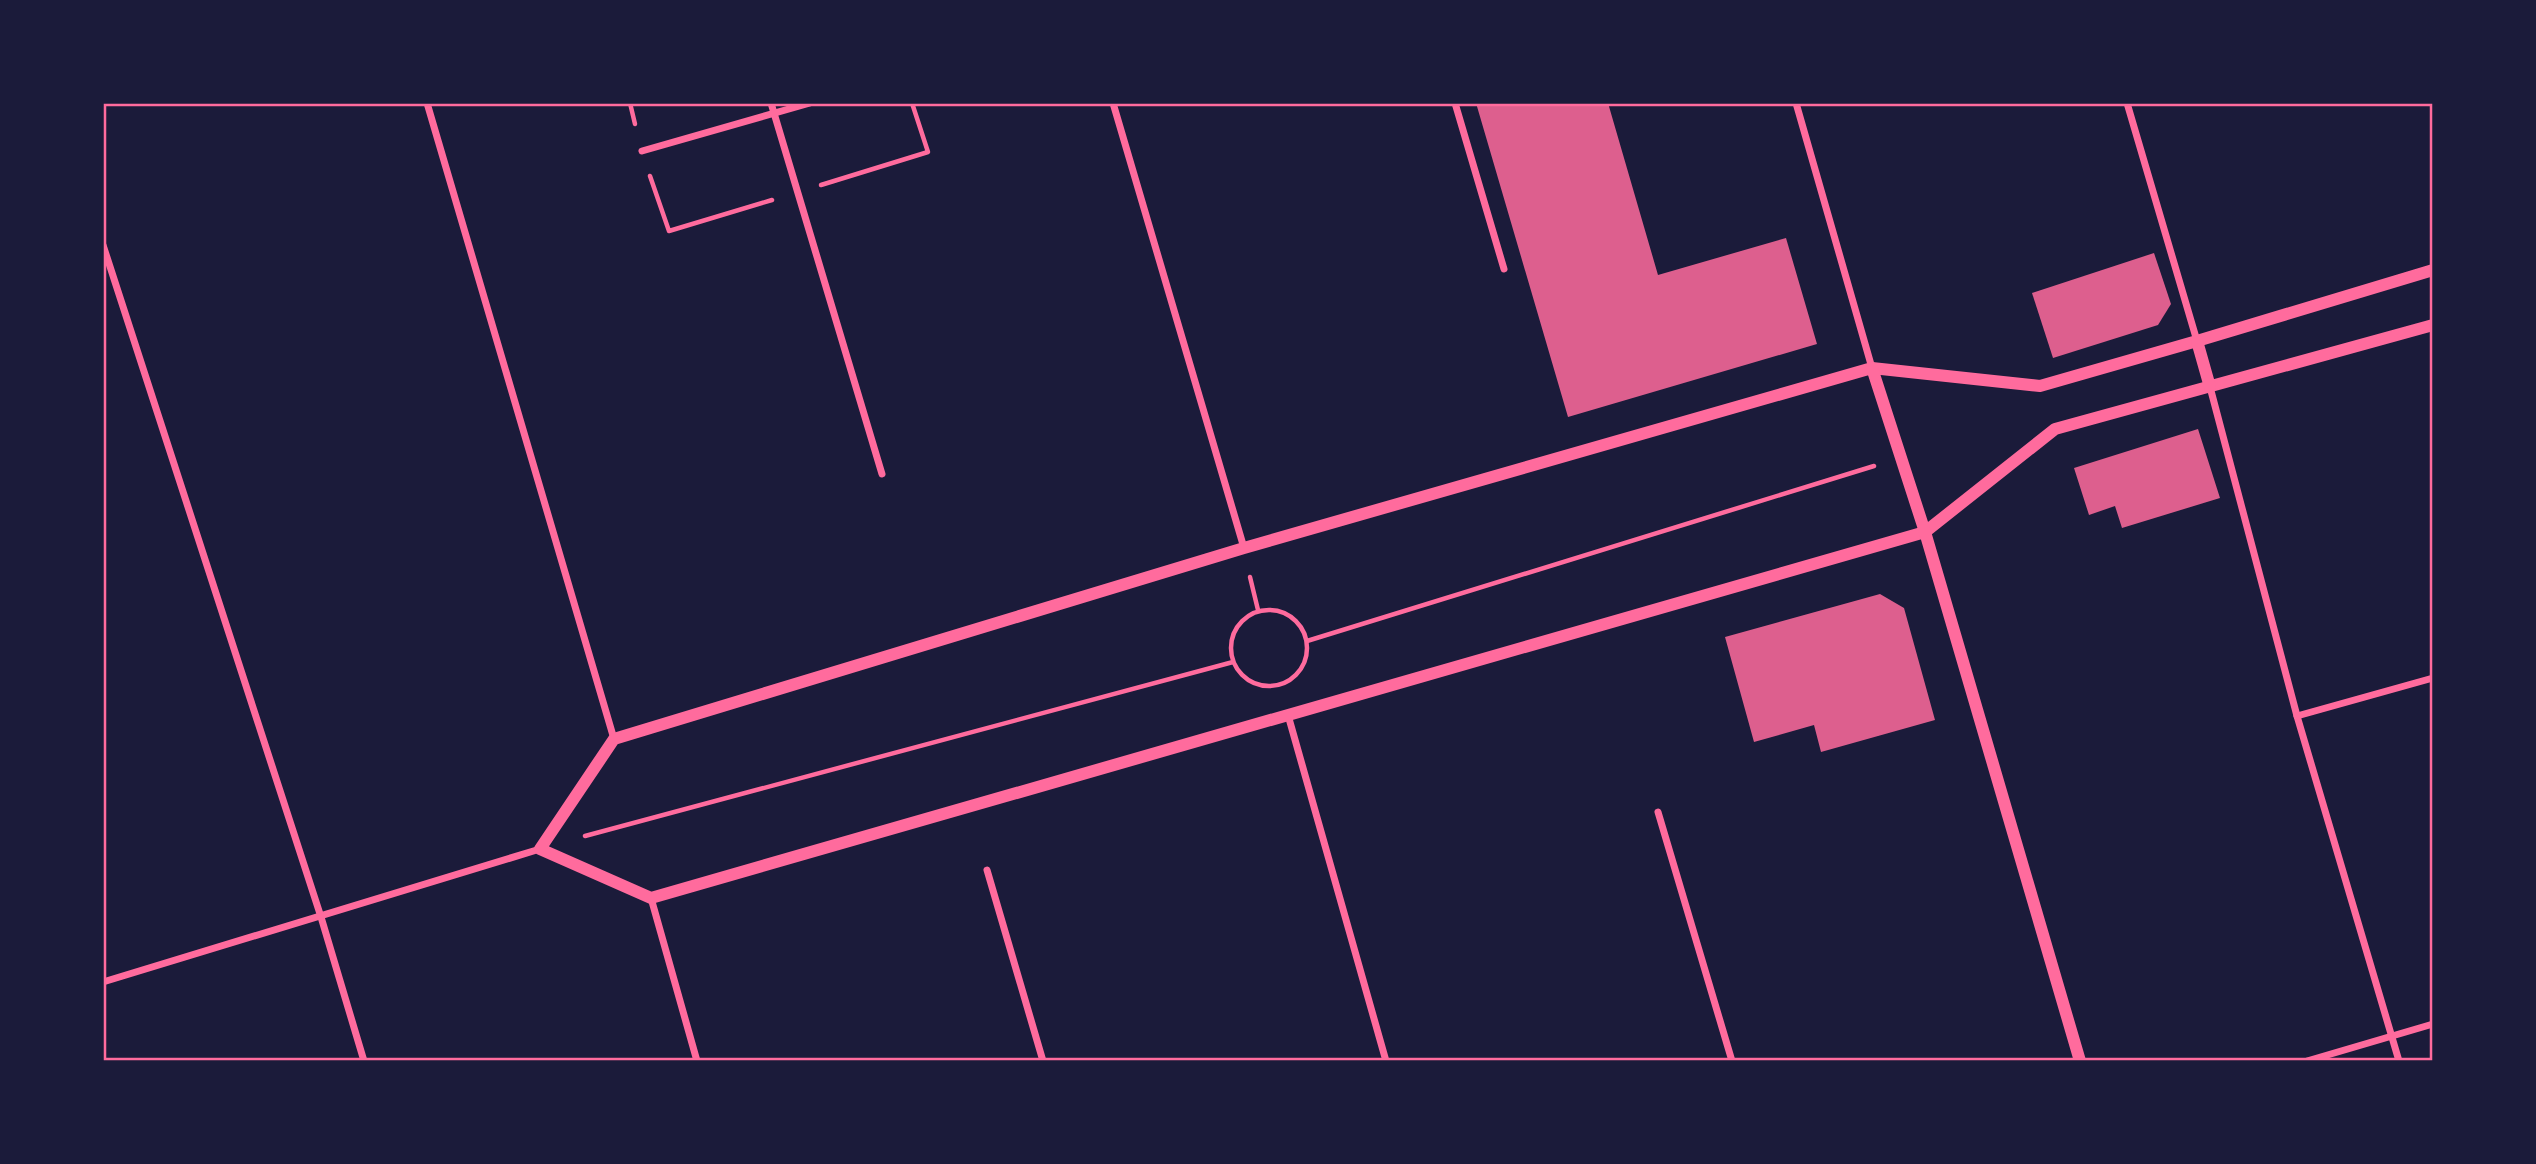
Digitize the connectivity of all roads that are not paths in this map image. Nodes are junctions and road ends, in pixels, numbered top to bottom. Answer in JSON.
{"nodes":[{"id":1,"x":427,"y":103,"type":"edge"},
{"id":2,"x":771,"y":103,"type":"edge"},
{"id":3,"x":810,"y":103,"type":"edge"},
{"id":4,"x":1113,"y":103,"type":"edge"},
{"id":5,"x":1455,"y":103,"type":"edge"},
{"id":6,"x":1796,"y":103,"type":"edge"},
{"id":7,"x":2127,"y":103,"type":"edge"},
{"id":8,"x":774,"y":114,"type":"junction"},
{"id":9,"x":642,"y":151,"type":"road end"},
{"id":10,"x":103,"y":245,"type":"edge"},
{"id":11,"x":1504,"y":269,"type":"dead end"},
{"id":12,"x":2433,"y":270,"type":"edge"},
{"id":13,"x":2433,"y":325,"type":"edge"},
{"id":14,"x":2197,"y":341,"type":"junction"},
{"id":15,"x":1872,"y":368,"type":"junction"},
{"id":16,"x":2210,"y":387,"type":"junction"},
{"id":17,"x":882,"y":474,"type":"dead end"},
{"id":18,"x":1925,"y":531,"type":"junction"},
{"id":19,"x":1244,"y":548,"type":"junction"},
{"id":20,"x":2433,"y":678,"type":"edge"},
{"id":21,"x":1287,"y":714,"type":"junction"},
{"id":22,"x":2297,"y":716,"type":"junction"},
{"id":23,"x":614,"y":739,"type":"junction"},
{"id":24,"x":1658,"y":812,"type":"dead end"},
{"id":25,"x":540,"y":849,"type":"junction"},
{"id":26,"x":986,"y":870,"type":"dead end"},
{"id":27,"x":651,"y":898,"type":"junction"},
{"id":28,"x":321,"y":917,"type":"junction"},
{"id":29,"x":103,"y":982,"type":"edge"},
{"id":30,"x":2433,"y":1024,"type":"edge"},
{"id":31,"x":2391,"y":1036,"type":"junction"},
{"id":32,"x":364,"y":1061,"type":"edge"},
{"id":33,"x":697,"y":1061,"type":"edge"},
{"id":34,"x":1043,"y":1061,"type":"edge"},
{"id":35,"x":1386,"y":1061,"type":"edge"},
{"id":36,"x":1732,"y":1061,"type":"edge"},
{"id":37,"x":2080,"y":1061,"type":"edge"},
{"id":38,"x":2307,"y":1061,"type":"edge"},
{"id":39,"x":2399,"y":1061,"type":"edge"}],
"edges":[{"from":1,"to":23,"type":"street"},
{"from":2,"to":8,"type":"street"},
{"from":3,"to":8,"type":"street"},
{"from":4,"to":19,"type":"street"},
{"from":5,"to":11,"type":"street"},
{"from":6,"to":15,"type":"street"},
{"from":7,"to":14,"type":"street"},
{"from":8,"to":9,"type":"street"},
{"from":8,"to":17,"type":"street"},
{"from":10,"to":28,"type":"street"},
{"from":12,"to":14,"type":"street"},
{"from":13,"to":16,"type":"street"},
{"from":14,"to":15,"type":"street"},
{"from":14,"to":16,"type":"street"},
{"from":15,"to":18,"type":"street"},
{"from":15,"to":19,"type":"street"},
{"from":16,"to":18,"type":"street"},
{"from":16,"to":22,"type":"street"},
{"from":18,"to":21,"type":"street"},
{"from":18,"to":37,"type":"street"},
{"from":19,"to":23,"type":"street"},
{"from":20,"to":22,"type":"street"},
{"from":21,"to":27,"type":"street"},
{"from":21,"to":35,"type":"street"},
{"from":22,"to":31,"type":"street"},
{"from":23,"to":25,"type":"street"},
{"from":24,"to":36,"type":"street"},
{"from":25,"to":27,"type":"street"},
{"from":25,"to":28,"type":"street"},
{"from":26,"to":34,"type":"street"},
{"from":27,"to":33,"type":"street"},
{"from":28,"to":29,"type":"street"},
{"from":28,"to":32,"type":"street"},
{"from":30,"to":31,"type":"street"},
{"from":31,"to":38,"type":"street"},
{"from":31,"to":39,"type":"street"}]}
